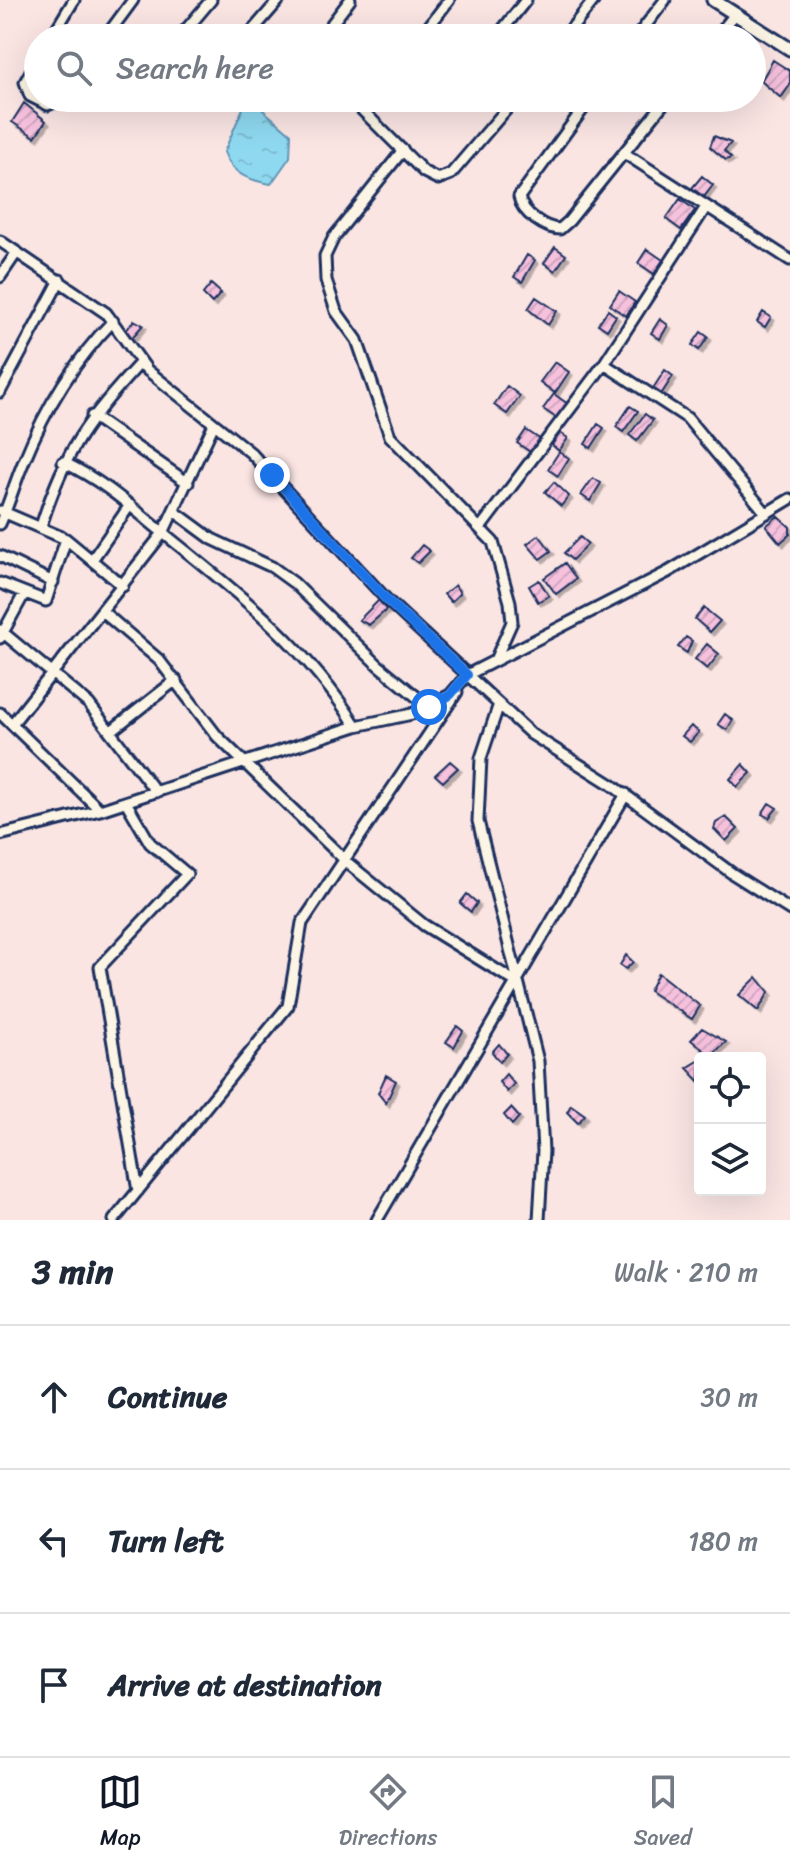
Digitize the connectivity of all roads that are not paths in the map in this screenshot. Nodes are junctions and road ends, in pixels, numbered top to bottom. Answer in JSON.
{"nodes":[{"id":1,"x":74,"y":0,"type":"edge"},
{"id":2,"x":133,"y":0,"type":"edge"},
{"id":3,"x":211,"y":0,"type":"edge"},
{"id":4,"x":279,"y":0,"type":"edge"},
{"id":5,"x":350,"y":0,"type":"edge"},
{"id":6,"x":449,"y":0,"type":"edge"},
{"id":7,"x":526,"y":0,"type":"edge"},
{"id":8,"x":594,"y":0,"type":"edge"},
{"id":9,"x":665,"y":0,"type":"edge"},
{"id":10,"x":713,"y":0,"type":"edge"},
{"id":11,"x":735,"y":14,"type":"junction"},
{"id":12,"x":59,"y":24,"type":"edge"},
{"id":13,"x":115,"y":24,"type":"edge"},
{"id":14,"x":191,"y":24,"type":"edge"},
{"id":15,"x":258,"y":24,"type":"edge"},
{"id":16,"x":332,"y":24,"type":"edge"},
{"id":17,"x":431,"y":24,"type":"edge"},
{"id":18,"x":507,"y":24,"type":"edge"},
{"id":19,"x":575,"y":24,"type":"edge"},
{"id":20,"x":647,"y":24,"type":"edge"},
{"id":21,"x":727,"y":24,"type":"edge"},
{"id":22,"x":751,"y":24,"type":"edge"},
{"id":23,"x":766,"y":34,"type":"edge"},
{"id":24,"x":790,"y":49,"type":"edge"},
{"id":25,"x":366,"y":112,"type":"edge"},
{"id":26,"x":504,"y":112,"type":"edge"},
{"id":27,"x":580,"y":112,"type":"edge"},
{"id":28,"x":657,"y":112,"type":"edge"},
{"id":29,"x":403,"y":150,"type":"junction"},
{"id":30,"x":624,"y":153,"type":"junction"},
{"id":31,"x":706,"y":207,"type":"junction"},
{"id":32,"x":0,"y":241,"type":"edge"},
{"id":33,"x":17,"y":252,"type":"junction"},
{"id":34,"x":790,"y":260,"type":"edge"},
{"id":35,"x":0,"y":277,"type":"edge"},
{"id":36,"x":60,"y":280,"type":"junction"},
{"id":37,"x":113,"y":321,"type":"junction"},
{"id":38,"x":141,"y":362,"type":"junction"},
{"id":39,"x":604,"y":364,"type":"junction"},
{"id":40,"x":0,"y":392,"type":"edge"},
{"id":41,"x":92,"y":416,"type":"junction"},
{"id":42,"x":214,"y":424,"type":"junction"},
{"id":43,"x":63,"y":462,"type":"junction"},
{"id":44,"x":188,"y":483,"type":"junction"},
{"id":45,"x":790,"y":499,"type":"edge"},
{"id":46,"x":130,"y":505,"type":"junction"},
{"id":47,"x":3,"y":511,"type":"edge"},
{"id":48,"x":174,"y":511,"type":"junction"},
{"id":49,"x":766,"y":513,"type":"junction"},
{"id":50,"x":0,"y":524,"type":"edge"},
{"id":51,"x":41,"y":526,"type":"junction"},
{"id":52,"x":481,"y":527,"type":"junction"},
{"id":53,"x":163,"y":533,"type":"junction"},
{"id":54,"x":66,"y":539,"type":"junction"},
{"id":55,"x":0,"y":556,"type":"edge"},
{"id":56,"x":92,"y":560,"type":"junction"},
{"id":57,"x":53,"y":582,"type":"junction"},
{"id":58,"x":0,"y":583,"type":"edge"},
{"id":59,"x":123,"y":586,"type":"junction"},
{"id":60,"x":24,"y":594,"type":"junction"},
{"id":61,"x":103,"y":612,"type":"junction"},
{"id":62,"x":1,"y":633,"type":"edge"},
{"id":63,"x":495,"y":659,"type":"junction"},
{"id":64,"x":55,"y":672,"type":"junction"},
{"id":65,"x":467,"y":675,"type":"junction"},
{"id":66,"x":176,"y":680,"type":"junction"},
{"id":67,"x":499,"y":704,"type":"junction"},
{"id":68,"x":429,"y":707,"type":"junction"},
{"id":69,"x":0,"y":713,"type":"edge"},
{"id":70,"x":12,"y":724,"type":"junction"},
{"id":71,"x":356,"y":726,"type":"junction"},
{"id":72,"x":111,"y":731,"type":"junction"},
{"id":73,"x":244,"y":764,"type":"junction"},
{"id":74,"x":156,"y":792,"type":"junction"},
{"id":75,"x":626,"y":794,"type":"junction"},
{"id":76,"x":126,"y":802,"type":"junction"},
{"id":77,"x":100,"y":810,"type":"junction"},
{"id":78,"x":0,"y":835,"type":"edge"},
{"id":79,"x":345,"y":860,"type":"junction"},
{"id":80,"x":790,"y":910,"type":"edge"},
{"id":81,"x":516,"y":982,"type":"junction"},
{"id":82,"x":138,"y":1191,"type":"junction"},
{"id":83,"x":114,"y":1220,"type":"edge"},
{"id":84,"x":377,"y":1220,"type":"edge"},
{"id":85,"x":539,"y":1220,"type":"edge"}],
"edges":[{"from":1,"to":12,"type":"street"},
{"from":2,"to":13,"type":"street"},
{"from":3,"to":14,"type":"street"},
{"from":4,"to":15,"type":"street"},
{"from":5,"to":16,"type":"street"},
{"from":6,"to":17,"type":"street"},
{"from":7,"to":18,"type":"street"},
{"from":8,"to":19,"type":"street"},
{"from":9,"to":20,"type":"street"},
{"from":10,"to":11,"type":"street"},
{"from":11,"to":21,"type":"street"},
{"from":11,"to":22,"type":"street"},
{"from":23,"to":24,"type":"street"},
{"from":25,"to":29,"type":"street"},
{"from":26,"to":29,"type":"street"},
{"from":27,"to":30,"type":"street"},
{"from":28,"to":30,"type":"street"},
{"from":29,"to":52,"type":"street"},
{"from":30,"to":31,"type":"street"},
{"from":31,"to":34,"type":"street"},
{"from":31,"to":39,"type":"street"},
{"from":32,"to":33,"type":"street"},
{"from":33,"to":35,"type":"street"},
{"from":33,"to":36,"type":"street"},
{"from":36,"to":37,"type":"street"},
{"from":36,"to":40,"type":"street"},
{"from":37,"to":38,"type":"street"},
{"from":37,"to":47,"type":"street"},
{"from":38,"to":41,"type":"street"},
{"from":38,"to":42,"type":"street"},
{"from":39,"to":49,"type":"street"},
{"from":39,"to":52,"type":"street"},
{"from":41,"to":43,"type":"street"},
{"from":41,"to":44,"type":"street"},
{"from":42,"to":44,"type":"street"},
{"from":42,"to":65,"type":"street"},
{"from":43,"to":46,"type":"street"},
{"from":43,"to":51,"type":"street"},
{"from":44,"to":48,"type":"street"},
{"from":45,"to":49,"type":"street"},
{"from":46,"to":53,"type":"street"},
{"from":46,"to":56,"type":"street"},
{"from":47,"to":50,"type":"street"},
{"from":47,"to":51,"type":"street"},
{"from":48,"to":53,"type":"street"},
{"from":48,"to":68,"type":"street"},
{"from":49,"to":63,"type":"street"},
{"from":51,"to":54,"type":"street"},
{"from":52,"to":63,"type":"street"},
{"from":53,"to":59,"type":"street"},
{"from":53,"to":71,"type":"street"},
{"from":54,"to":56,"type":"street"},
{"from":54,"to":57,"type":"street"},
{"from":55,"to":57,"type":"street"},
{"from":56,"to":59,"type":"street"},
{"from":57,"to":60,"type":"street"},
{"from":58,"to":60,"type":"street"},
{"from":59,"to":61,"type":"street"},
{"from":60,"to":62,"type":"street"},
{"from":61,"to":64,"type":"street"},
{"from":61,"to":66,"type":"street"},
{"from":62,"to":64,"type":"street"},
{"from":63,"to":65,"type":"street"},
{"from":64,"to":70,"type":"street"},
{"from":64,"to":72,"type":"street"},
{"from":65,"to":67,"type":"street"},
{"from":65,"to":68,"type":"street"},
{"from":65,"to":79,"type":"street"},
{"from":66,"to":72,"type":"street"},
{"from":66,"to":73,"type":"street"},
{"from":67,"to":75,"type":"street"},
{"from":67,"to":81,"type":"street"},
{"from":68,"to":71,"type":"street"},
{"from":69,"to":70,"type":"street"},
{"from":70,"to":77,"type":"street"},
{"from":71,"to":73,"type":"street"},
{"from":72,"to":74,"type":"street"},
{"from":73,"to":74,"type":"street"},
{"from":73,"to":79,"type":"street"},
{"from":74,"to":76,"type":"street"},
{"from":75,"to":80,"type":"street"},
{"from":75,"to":81,"type":"street"},
{"from":76,"to":77,"type":"street"},
{"from":76,"to":82,"type":"street"},
{"from":77,"to":78,"type":"street"},
{"from":79,"to":81,"type":"street"},
{"from":79,"to":82,"type":"street"},
{"from":81,"to":84,"type":"street"},
{"from":81,"to":85,"type":"street"},
{"from":82,"to":83,"type":"street"}]}
